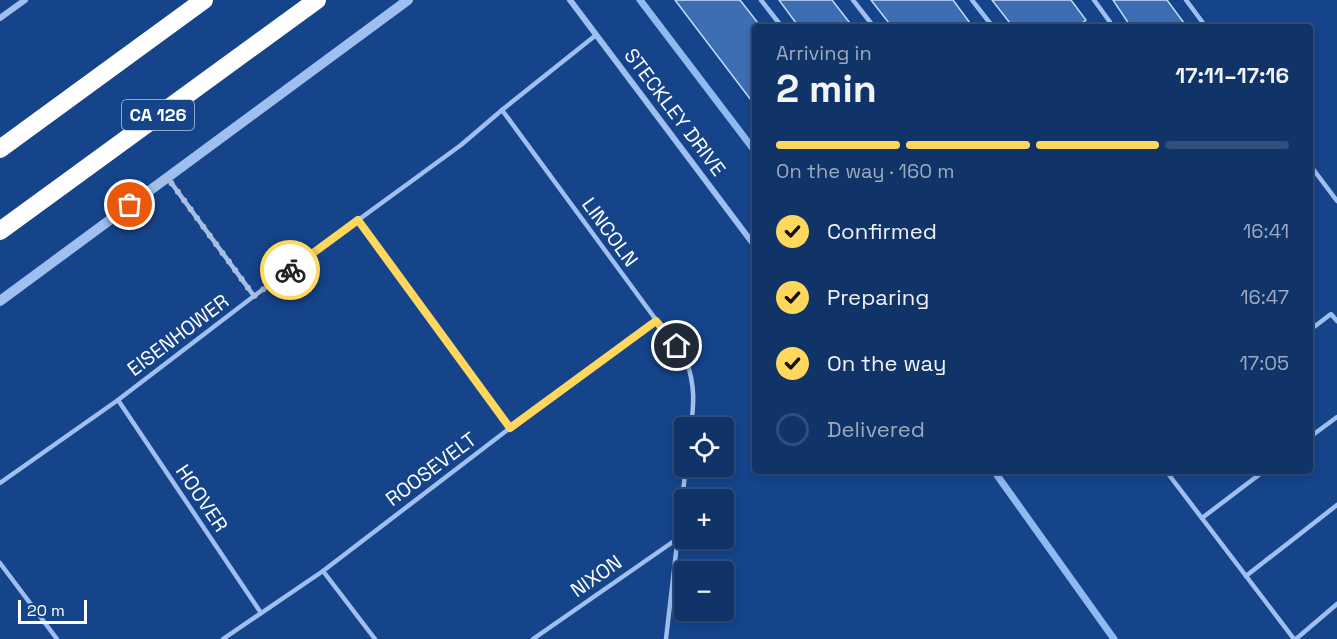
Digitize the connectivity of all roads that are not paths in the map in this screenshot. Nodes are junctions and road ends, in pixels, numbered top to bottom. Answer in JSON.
{"nodes":[{"id":1,"x":25,"y":0,"type":"edge"},
{"id":2,"x":204,"y":0,"type":"edge"},
{"id":3,"x":317,"y":0,"type":"edge"},
{"id":4,"x":408,"y":0,"type":"edge"},
{"id":5,"x":570,"y":0,"type":"edge"},
{"id":6,"x":761,"y":0,"type":"edge"},
{"id":7,"x":853,"y":0,"type":"edge"},
{"id":8,"x":972,"y":0,"type":"edge"},
{"id":9,"x":1094,"y":0,"type":"edge"},
{"id":10,"x":1186,"y":0,"type":"edge"},
{"id":11,"x":0,"y":18,"type":"edge"},
{"id":12,"x":780,"y":24,"type":"edge"},
{"id":13,"x":872,"y":24,"type":"edge"},
{"id":14,"x":991,"y":24,"type":"edge"},
{"id":15,"x":1106,"y":24,"type":"edge"},
{"id":16,"x":1204,"y":24,"type":"edge"},
{"id":17,"x":596,"y":35,"type":"junction"},
{"id":18,"x":502,"y":110,"type":"junction"},
{"id":19,"x":0,"y":148,"type":"edge"},
{"id":20,"x":1313,"y":169,"type":"edge"},
{"id":21,"x":167,"y":177,"type":"junction"},
{"id":22,"x":1337,"y":201,"type":"edge"},
{"id":23,"x":358,"y":220,"type":"junction"},
{"id":24,"x":0,"y":231,"type":"edge"},
{"id":25,"x":752,"y":241,"type":"edge"},
{"id":26,"x":254,"y":296,"type":"junction"},
{"id":27,"x":0,"y":300,"type":"edge"},
{"id":28,"x":656,"y":321,"type":"junction"},
{"id":29,"x":1337,"y":321,"type":"edge"},
{"id":30,"x":1313,"y":328,"type":"edge"},
{"id":31,"x":117,"y":400,"type":"junction"},
{"id":32,"x":692,"y":417,"type":"edge"},
{"id":33,"x":1337,"y":417,"type":"edge"},
{"id":34,"x":510,"y":428,"type":"junction"},
{"id":35,"x":1313,"y":435,"type":"edge"},
{"id":36,"x":1168,"y":474,"type":"edge"},
{"id":37,"x":1260,"y":474,"type":"edge"},
{"id":38,"x":0,"y":483,"type":"edge"},
{"id":39,"x":1337,"y":505,"type":"edge"},
{"id":40,"x":1202,"y":518,"type":"junction"},
{"id":41,"x":674,"y":540,"type":"edge"},
{"id":42,"x":676,"y":549,"type":"edge"},
{"id":43,"x":0,"y":563,"type":"edge"},
{"id":44,"x":323,"y":571,"type":"junction"},
{"id":45,"x":1246,"y":576,"type":"junction"},
{"id":46,"x":1337,"y":604,"type":"edge"},
{"id":47,"x":261,"y":613,"type":"junction"},
{"id":48,"x":57,"y":639,"type":"edge"},
{"id":49,"x":223,"y":639,"type":"edge"},
{"id":50,"x":375,"y":639,"type":"edge"},
{"id":51,"x":533,"y":639,"type":"edge"},
{"id":52,"x":666,"y":639,"type":"edge"},
{"id":53,"x":1295,"y":639,"type":"edge"}],
"edges":[{"from":1,"to":11,"type":"street"},
{"from":2,"to":19,"type":"highway"},
{"from":3,"to":24,"type":"highway","number":"CA 126"},
{"from":4,"to":21,"type":"street"},
{"from":5,"to":17,"type":"street","name":"STECKLEY DRIVE"},
{"from":6,"to":12,"type":"lane"},
{"from":7,"to":13,"type":"lane"},
{"from":8,"to":14,"type":"lane"},
{"from":9,"to":15,"type":"lane"},
{"from":10,"to":16,"type":"lane"},
{"from":17,"to":18,"type":"lane"},
{"from":17,"to":25,"type":"street","name":"STECKLEY DRIVE"},
{"from":18,"to":23,"type":"lane","name":"EISENHOWER"},
{"from":18,"to":28,"type":"lane","name":"LINCOLN"},
{"from":20,"to":22,"type":"lane"},
{"from":21,"to":26,"type":"lane"},
{"from":21,"to":27,"type":"street"},
{"from":23,"to":26,"type":"lane","name":"EISENHOWER"},
{"from":23,"to":34,"type":"lane"},
{"from":26,"to":31,"type":"lane","name":"EISENHOWER"},
{"from":28,"to":32,"type":"lane","name":"LINCOLN"},
{"from":28,"to":34,"type":"lane","name":"ROOSEVELT"},
{"from":29,"to":30,"type":"lane"},
{"from":31,"to":38,"type":"lane","name":"EISENHOWER"},
{"from":31,"to":47,"type":"lane","name":"HOOVER"},
{"from":33,"to":35,"type":"lane"},
{"from":34,"to":44,"type":"lane","name":"ROOSEVELT"},
{"from":36,"to":40,"type":"lane"},
{"from":37,"to":40,"type":"lane"},
{"from":39,"to":45,"type":"lane"},
{"from":40,"to":45,"type":"lane"},
{"from":41,"to":51,"type":"lane","name":"NIXON"},
{"from":42,"to":52,"type":"lane"},
{"from":43,"to":48,"type":"lane"},
{"from":44,"to":47,"type":"lane","name":"ROOSEVELT"},
{"from":44,"to":50,"type":"lane"},
{"from":45,"to":53,"type":"lane"},
{"from":46,"to":53,"type":"lane"},
{"from":47,"to":49,"type":"lane","name":"ROOSEVELT"}]}
